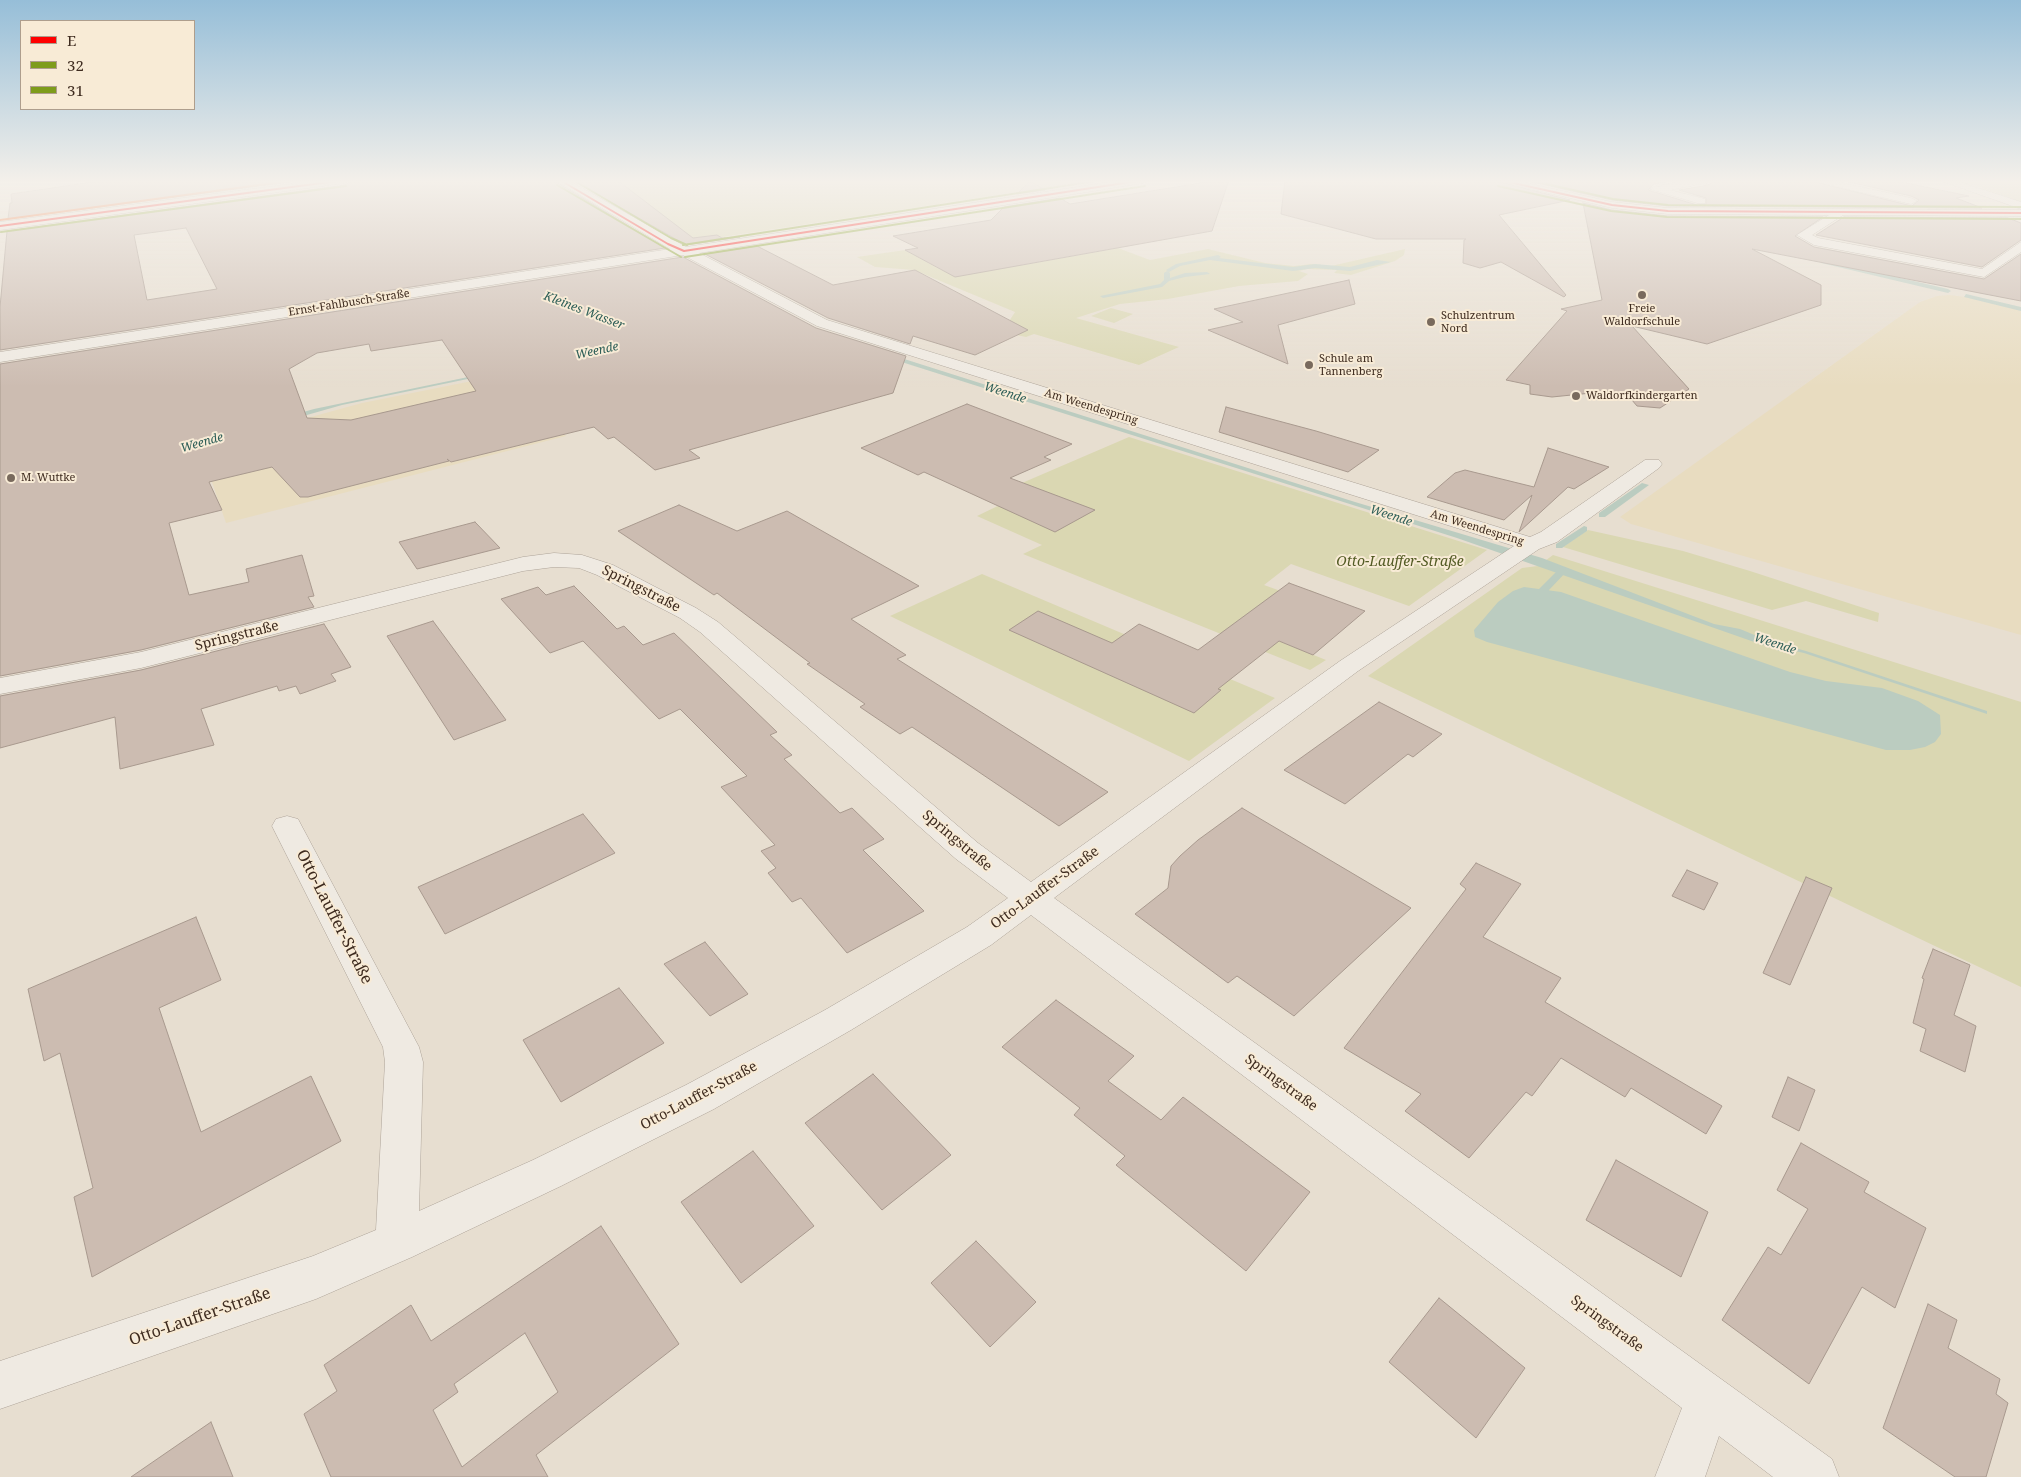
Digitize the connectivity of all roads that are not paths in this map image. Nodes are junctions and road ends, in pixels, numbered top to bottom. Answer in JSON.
{"nodes":[{"id":1,"x":680,"y":249,"type":"edge"},
{"id":2,"x":697,"y":249,"type":"edge"},
{"id":3,"x":1856,"y":249,"type":"edge"},
{"id":4,"x":2017,"y":249,"type":"edge"},
{"id":5,"x":684,"y":251,"type":"junction"},
{"id":6,"x":1984,"y":273,"type":"junction"},
{"id":7,"x":1972,"y":284,"type":"dead end"},
{"id":8,"x":0,"y":357,"type":"edge"},
{"id":9,"x":1652,"y":464,"type":"dead end"},
{"id":10,"x":1522,"y":551,"type":"junction"},
{"id":11,"x":0,"y":686,"type":"edge"},
{"id":12,"x":287,"y":826,"type":"dead end"},
{"id":13,"x":1030,"y":898,"type":"junction"},
{"id":14,"x":397,"y":1242,"type":"junction"},
{"id":15,"x":0,"y":1385,"type":"edge"},
{"id":16,"x":1709,"y":1399,"type":"junction"},
{"id":17,"x":1680,"y":1477,"type":"edge"},
{"id":18,"x":1814,"y":1477,"type":"edge"}],
"edges":[{"from":1,"to":5,"type":"street","name":"Am Weendespring"},
{"from":2,"to":5,"type":"street","name":"Ernst-Fahlbusch-Straße"},
{"from":3,"to":6,"type":"street"},
{"from":4,"to":6,"type":"street"},
{"from":5,"to":8,"type":"street","name":"Ernst-Fahlbusch-Straße"},
{"from":5,"to":10,"type":"street","name":"Am Weendespring"},
{"from":6,"to":7,"type":"street"},
{"from":9,"to":10,"type":"street","name":"Otto-Lauffer-Straße"},
{"from":10,"to":13,"type":"street","name":"Otto-Lauffer-Straße"},
{"from":11,"to":13,"type":"street","name":"Springstraße"},
{"from":12,"to":14,"type":"street","name":"Otto-Lauffer-Straße"},
{"from":13,"to":14,"type":"street","name":"Otto-Lauffer-Straße"},
{"from":13,"to":16,"type":"street","name":"Springstraße"},
{"from":14,"to":15,"type":"street","name":"Otto-Lauffer-Straße"},
{"from":16,"to":17,"type":"street"},
{"from":16,"to":18,"type":"street","name":"Springstraße"}]}
